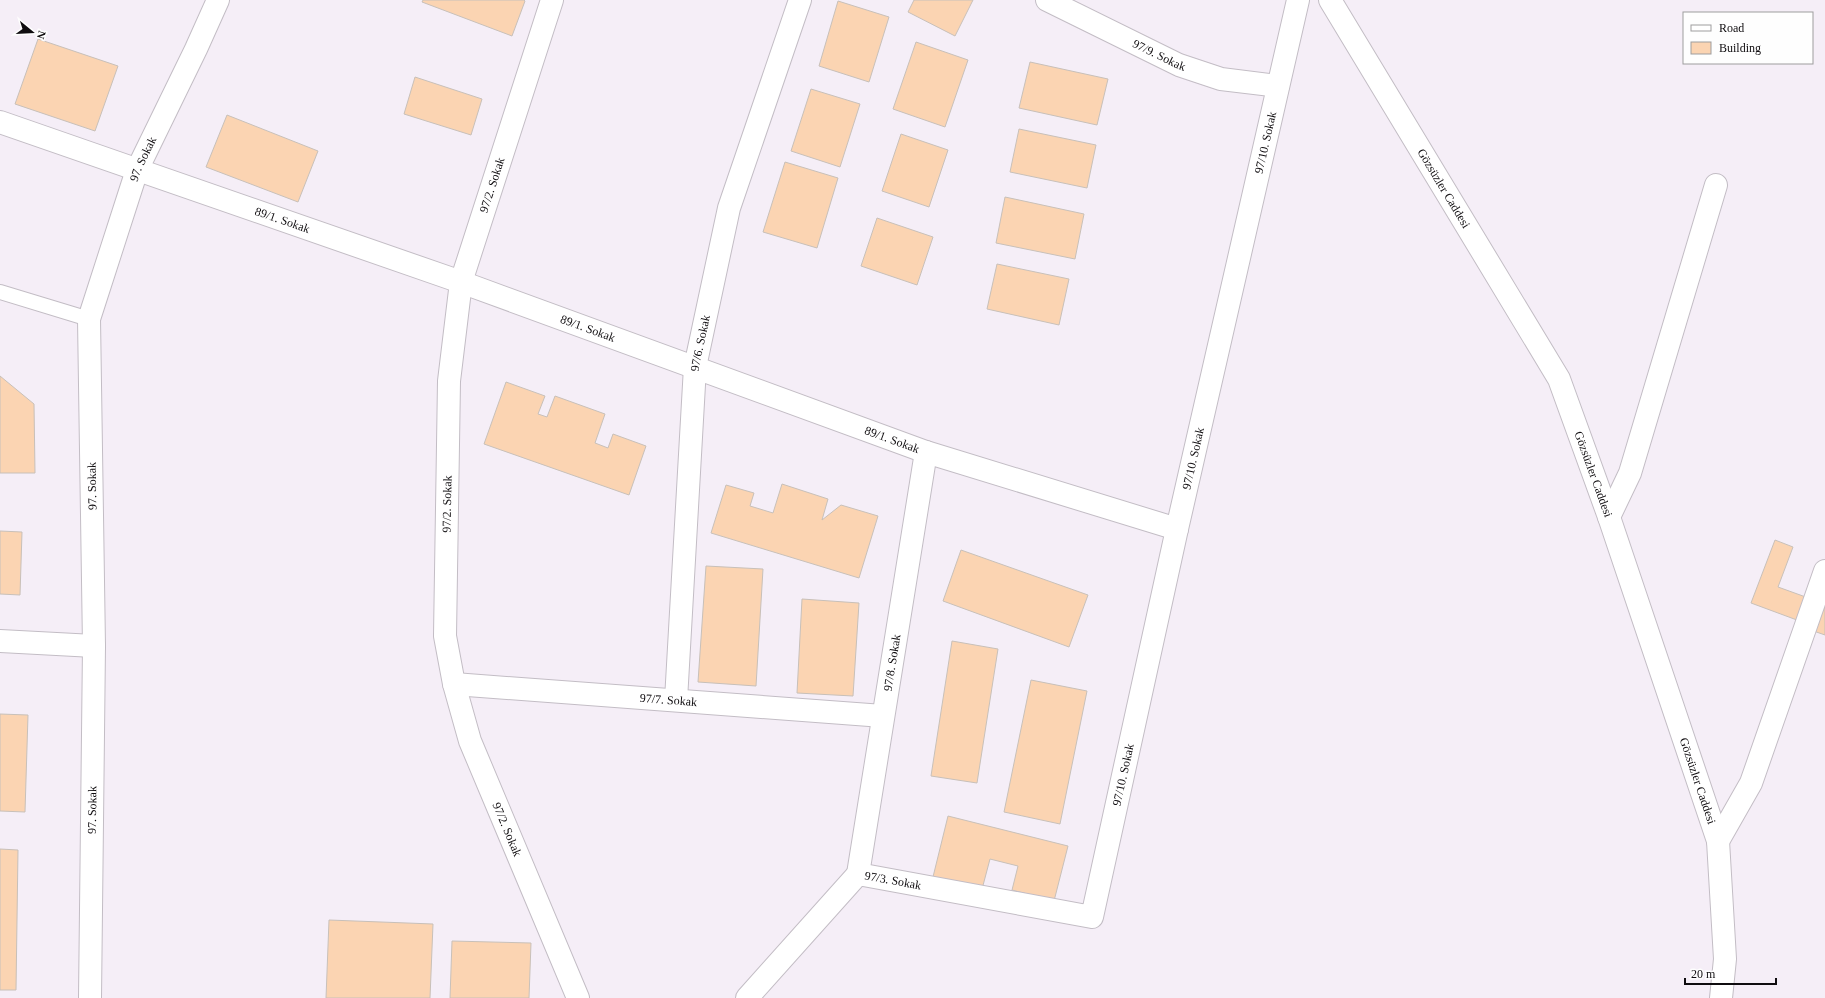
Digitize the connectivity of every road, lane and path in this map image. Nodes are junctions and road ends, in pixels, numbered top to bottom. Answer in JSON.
{"nodes":[{"id":1,"x":218,"y":0,"type":"edge"},
{"id":2,"x":552,"y":0,"type":"edge"},
{"id":3,"x":800,"y":0,"type":"edge"},
{"id":4,"x":1047,"y":0,"type":"edge"},
{"id":5,"x":1298,"y":0,"type":"edge"},
{"id":6,"x":1330,"y":0,"type":"edge"},
{"id":7,"x":1278,"y":86,"type":"junction"},
{"id":8,"x":0,"y":122,"type":"edge"},
{"id":9,"x":137,"y":170,"type":"junction"},
{"id":10,"x":1716,"y":185,"type":"dead end"},
{"id":11,"x":461,"y":282,"type":"junction"},
{"id":12,"x":0,"y":292,"type":"edge"},
{"id":13,"x":89,"y":319,"type":"junction"},
{"id":14,"x":695,"y":367,"type":"junction"},
{"id":15,"x":926,"y":452,"type":"junction"},
{"id":16,"x":1609,"y":517,"type":"junction"},
{"id":17,"x":1177,"y":529,"type":"junction"},
{"id":18,"x":1825,"y":572,"type":"edge"},
{"id":19,"x":0,"y":641,"type":"edge"},
{"id":20,"x":94,"y":646,"type":"junction"},
{"id":21,"x":454,"y":684,"type":"junction"},
{"id":22,"x":676,"y":700,"type":"junction"},
{"id":23,"x":884,"y":716,"type":"junction"},
{"id":24,"x":1718,"y":841,"type":"junction"},
{"id":25,"x":858,"y":874,"type":"junction"},
{"id":26,"x":1092,"y":917,"type":"joint"},
{"id":27,"x":90,"y":998,"type":"edge"},
{"id":28,"x":578,"y":998,"type":"edge"},
{"id":29,"x":747,"y":998,"type":"edge"},
{"id":30,"x":1721,"y":998,"type":"edge"}],
"edges":[{"from":1,"to":9,"type":"street","name":"97. Sokak"},
{"from":2,"to":11,"type":"street","name":"97/2. Sokak"},
{"from":3,"to":14,"type":"street","name":"97/6. Sokak"},
{"from":4,"to":7,"type":"street","name":"97/9. Sokak"},
{"from":5,"to":7,"type":"street","name":"97/10. Sokak"},
{"from":6,"to":16,"type":"street","name":"Gözsüzler Caddesi"},
{"from":7,"to":17,"type":"street","name":"97/10. Sokak"},
{"from":8,"to":9,"type":"street","name":"89/1. Sokak"},
{"from":9,"to":11,"type":"street","name":"89/1. Sokak"},
{"from":9,"to":13,"type":"street","name":"97. Sokak"},
{"from":10,"to":16,"type":"street"},
{"from":11,"to":14,"type":"street","name":"89/1. Sokak"},
{"from":11,"to":21,"type":"street","name":"97/2. Sokak"},
{"from":12,"to":13,"type":"lane"},
{"from":13,"to":20,"type":"street","name":"97. Sokak"},
{"from":14,"to":15,"type":"street","name":"89/1. Sokak"},
{"from":14,"to":22,"type":"street","name":"97/6. Sokak"},
{"from":15,"to":17,"type":"street","name":"89/1. Sokak"},
{"from":15,"to":23,"type":"street","name":"97/8. Sokak"},
{"from":16,"to":24,"type":"street","name":"Gözsüzler Caddesi"},
{"from":17,"to":26,"type":"street","name":"97/10. Sokak"},
{"from":18,"to":24,"type":"street"},
{"from":19,"to":20,"type":"street"},
{"from":20,"to":27,"type":"street","name":"97. Sokak"},
{"from":21,"to":22,"type":"street","name":"97/7. Sokak"},
{"from":21,"to":28,"type":"street","name":"97/2. Sokak"},
{"from":22,"to":23,"type":"street","name":"97/7. Sokak"},
{"from":23,"to":25,"type":"street","name":"97/8. Sokak"},
{"from":24,"to":30,"type":"street","name":"Gözsüzler Caddesi"},
{"from":25,"to":26,"type":"street","name":"97/3. Sokak"},
{"from":25,"to":29,"type":"street","name":"97/3. Sokak"}]}
